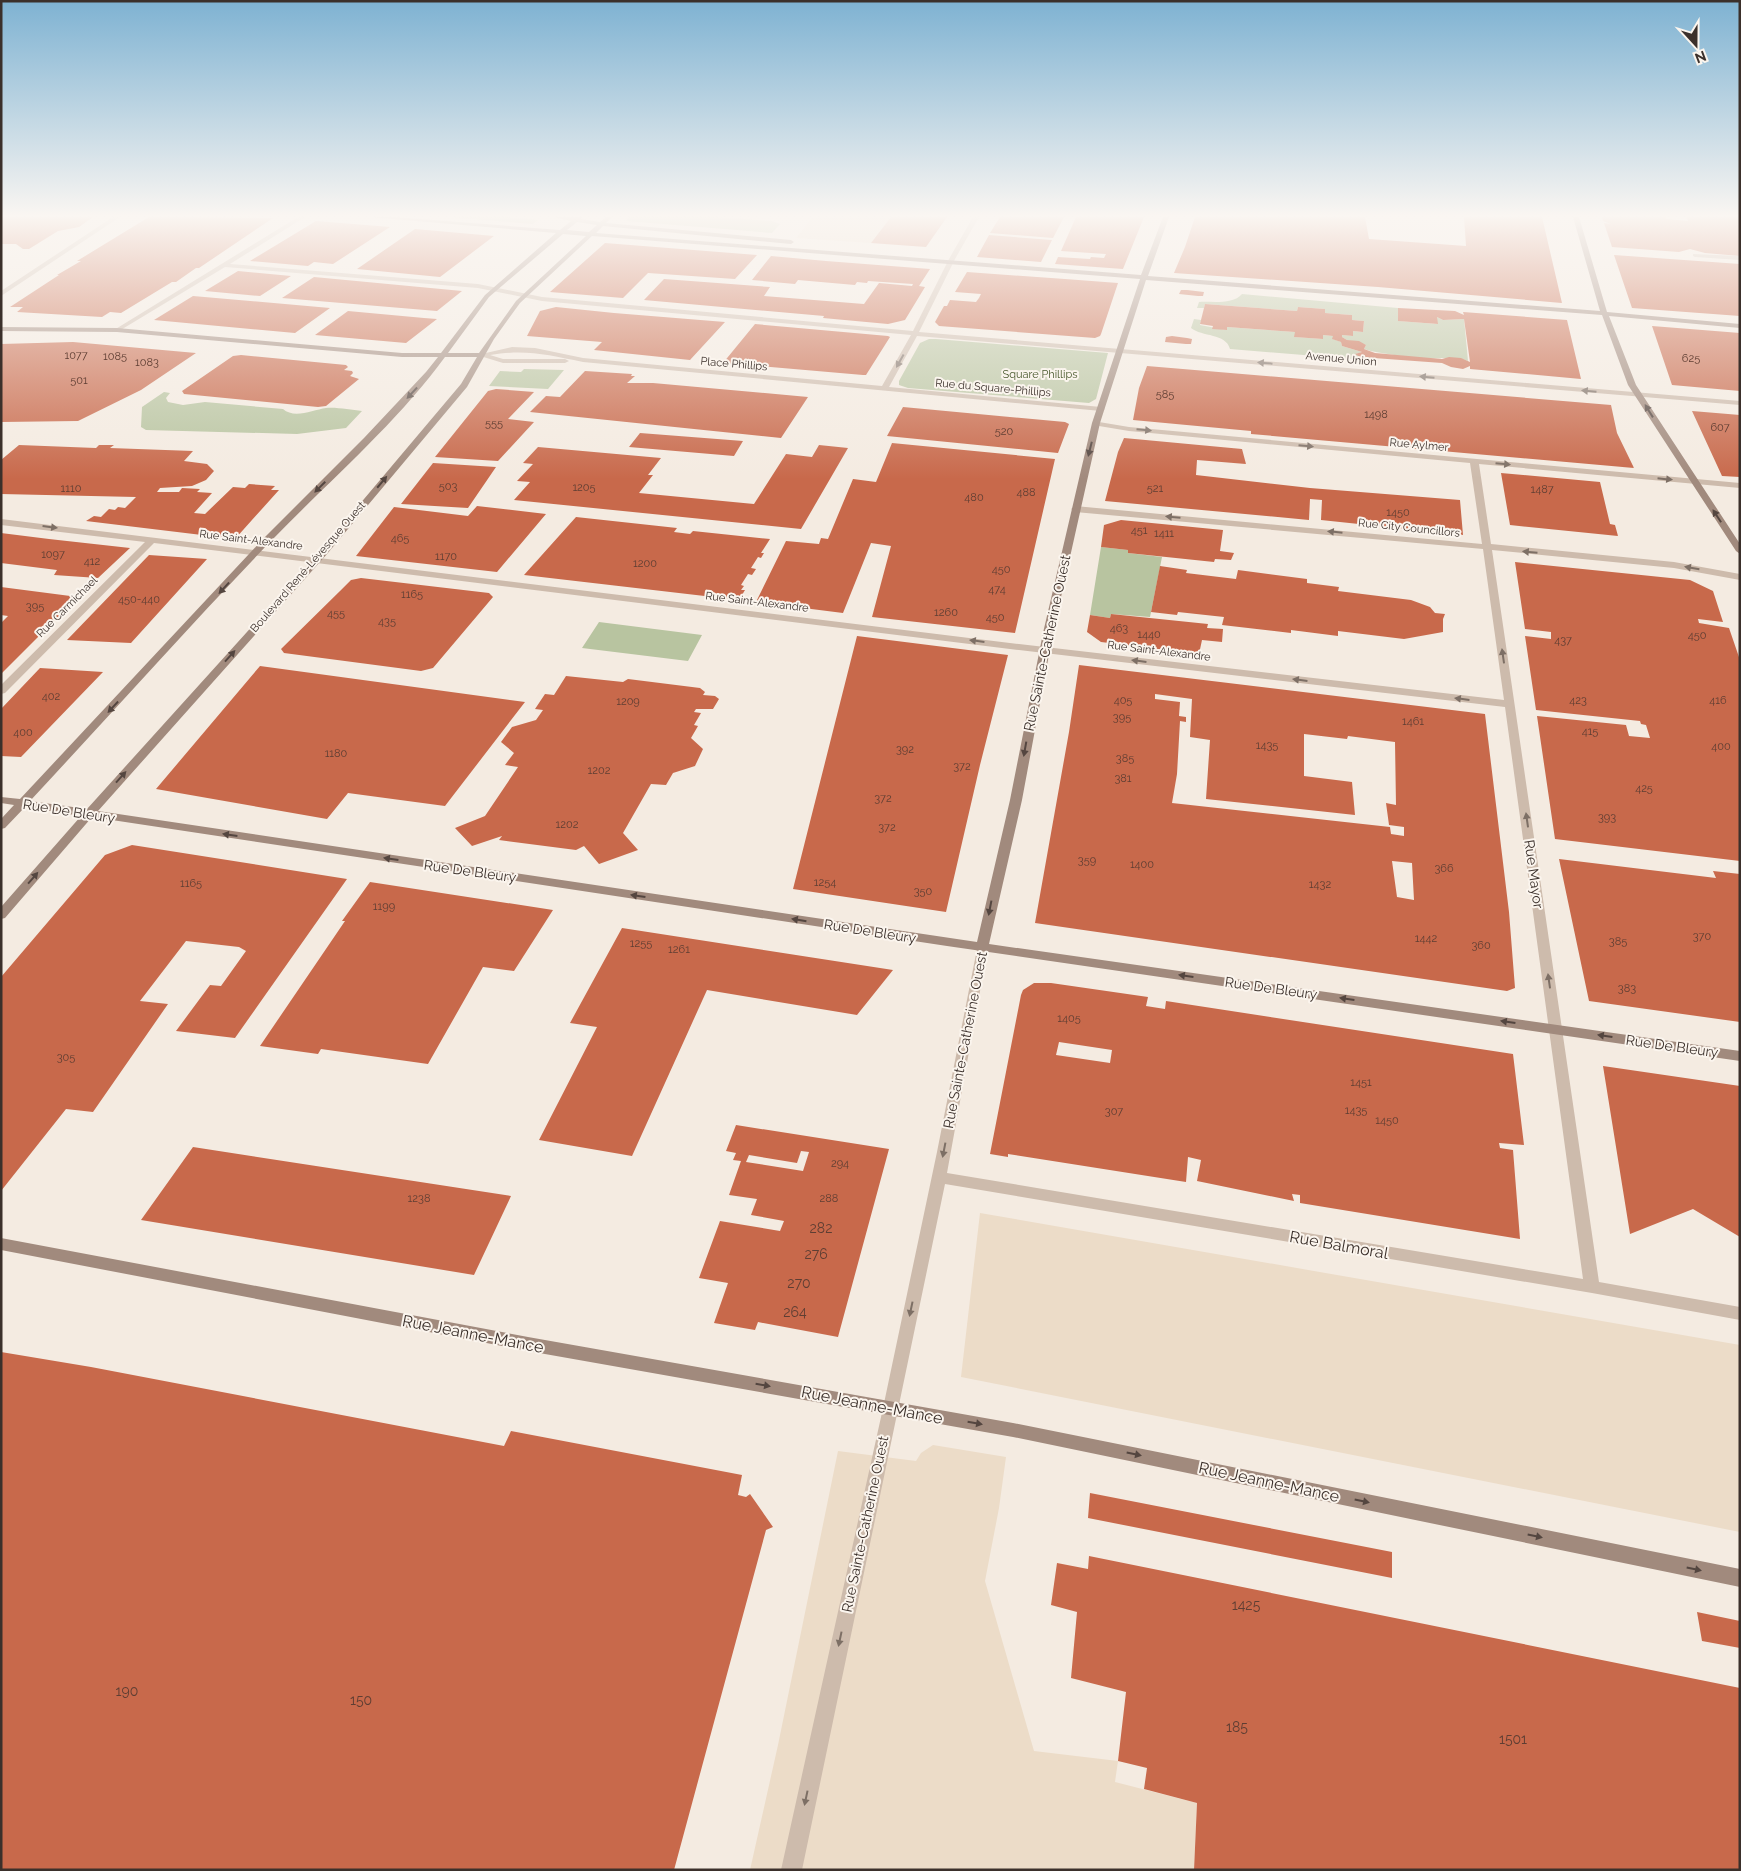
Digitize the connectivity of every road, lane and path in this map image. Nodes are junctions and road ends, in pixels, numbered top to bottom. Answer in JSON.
{"nodes":[{"id":1,"x":158,"y":304,"type":"edge"},
{"id":2,"x":481,"y":304,"type":"edge"},
{"id":3,"x":516,"y":304,"type":"edge"},
{"id":4,"x":602,"y":304,"type":"edge"},
{"id":5,"x":930,"y":304,"type":"edge"},
{"id":6,"x":1134,"y":304,"type":"edge"},
{"id":7,"x":1490,"y":304,"type":"edge"},
{"id":8,"x":1601,"y":304,"type":"edge"},
{"id":9,"x":1604,"y":313,"type":"junction"},
{"id":10,"x":1740,"y":326,"type":"edge"},
{"id":11,"x":1,"y":329,"type":"edge"},
{"id":12,"x":116,"y":330,"type":"junction"},
{"id":13,"x":916,"y":332,"type":"junction"},
{"id":14,"x":1118,"y":352,"type":"junction"},
{"id":15,"x":481,"y":355,"type":"junction"},
{"id":16,"x":443,"y":356,"type":"junction"},
{"id":17,"x":583,"y":360,"type":"junction"},
{"id":18,"x":884,"y":389,"type":"junction"},
{"id":19,"x":1637,"y":395,"type":"junction"},
{"id":20,"x":1740,"y":403,"type":"edge"},
{"id":21,"x":1101,"y":409,"type":"junction"},
{"id":22,"x":1096,"y":423,"type":"junction"},
{"id":23,"x":1474,"y":461,"type":"junction"},
{"id":24,"x":1694,"y":482,"type":"junction"},
{"id":25,"x":1740,"y":486,"type":"edge"},
{"id":26,"x":1076,"y":509,"type":"junction"},
{"id":27,"x":1,"y":522,"type":"edge"},
{"id":28,"x":151,"y":540,"type":"junction"},
{"id":29,"x":1488,"y":548,"type":"junction"},
{"id":30,"x":1740,"y":551,"type":"edge"},
{"id":31,"x":257,"y":553,"type":"junction"},
{"id":32,"x":317,"y":560,"type":"junction"},
{"id":33,"x":1740,"y":577,"type":"edge"},
{"id":34,"x":1044,"y":650,"type":"junction"},
{"id":35,"x":1,"y":691,"type":"edge"},
{"id":36,"x":1510,"y":704,"type":"junction"},
{"id":37,"x":1,"y":800,"type":"edge"},
{"id":38,"x":22,"y":804,"type":"junction"},
{"id":39,"x":89,"y":814,"type":"junction"},
{"id":40,"x":1,"y":826,"type":"edge"},
{"id":41,"x":1,"y":915,"type":"edge"},
{"id":42,"x":982,"y":947,"type":"junction"},
{"id":43,"x":1556,"y":1029,"type":"junction"},
{"id":44,"x":1740,"y":1056,"type":"edge"},
{"id":45,"x":938,"y":1177,"type":"junction"},
{"id":46,"x":1,"y":1244,"type":"edge"},
{"id":47,"x":1592,"y":1287,"type":"junction"},
{"id":48,"x":1740,"y":1314,"type":"edge"},
{"id":49,"x":891,"y":1408,"type":"junction"},
{"id":50,"x":1740,"y":1578,"type":"edge"},
{"id":51,"x":791,"y":1870,"type":"edge"}],
"edges":[{"from":1,"to":12,"type":"street"},
{"from":2,"to":16,"type":"main road"},
{"from":3,"to":15,"type":"main road","name":"Boulevard René-Lévesque Ouest"},
{"from":4,"to":13,"type":"street","name":"Avenue Union"},
{"from":5,"to":13,"type":"street"},
{"from":6,"to":14,"type":"main road","name":"Rue Sainte-Catherine Ouest"},
{"from":7,"to":9,"type":"main road"},
{"from":8,"to":9,"type":"main road"},
{"from":9,"to":10,"type":"main road"},
{"from":9,"to":19,"type":"main road"},
{"from":11,"to":12,"type":"main road"},
{"from":12,"to":16,"type":"main road"},
{"from":13,"to":14,"type":"street","name":"Avenue Union"},
{"from":13,"to":18,"type":"street","one_way":true},
{"from":19,"to":14,"type":"street","name":"Avenue Union","one_way":true},
{"from":14,"to":21,"type":"main road","name":"Rue Sainte-Catherine Ouest"},
{"from":15,"to":16,"type":"main road"},
{"from":15,"to":17,"type":"street"},
{"from":15,"to":17,"type":"street"},
{"from":32,"to":15,"type":"main road","name":"Boulevard René-Lévesque Ouest","one_way":true},
{"from":16,"to":31,"type":"main road","one_way":true},
{"from":17,"to":18,"type":"street","name":"Place Phillips"},
{"from":18,"to":21,"type":"street","name":"Rue du Square-Phillips"},
{"from":19,"to":20,"type":"street","name":"Avenue Union"},
{"from":24,"to":19,"type":"main road","one_way":true},
{"from":21,"to":22,"type":"main road","name":"Rue Sainte-Catherine Ouest"},
{"from":22,"to":23,"type":"street","name":"Rue Aylmer","one_way":true},
{"from":22,"to":26,"type":"main road","name":"Rue Sainte-Catherine Ouest","one_way":true},
{"from":23,"to":24,"type":"street","name":"Rue Aylmer","one_way":true},
{"from":23,"to":29,"type":"street","name":"Rue Mayor"},
{"from":24,"to":25,"type":"street","name":"Rue Aylmer"},
{"from":30,"to":24,"type":"main road","one_way":true},
{"from":29,"to":26,"type":"street","name":"Rue City Councillors","one_way":true},
{"from":26,"to":34,"type":"main road","name":"Rue Sainte-Catherine Ouest"},
{"from":27,"to":28,"type":"street","name":"Rue Saint-Alexandre","one_way":true},
{"from":28,"to":31,"type":"street","name":"Rue Saint-Alexandre"},
{"from":28,"to":35,"type":"street","name":"Rue Carmichael"},
{"from":33,"to":29,"type":"street","name":"Rue City Councillors","one_way":true},
{"from":36,"to":29,"type":"street","name":"Rue Mayor","one_way":true},
{"from":31,"to":32,"type":"street","name":"Rue Saint-Alexandre"},
{"from":31,"to":38,"type":"main road","one_way":true},
{"from":34,"to":32,"type":"street","name":"Rue Saint-Alexandre","one_way":true},
{"from":39,"to":32,"type":"main road","name":"Boulevard René-Lévesque Ouest","one_way":true},
{"from":36,"to":34,"type":"street","name":"Rue Saint-Alexandre","one_way":true},
{"from":34,"to":42,"type":"main road","name":"Rue Sainte-Catherine Ouest","one_way":true},
{"from":43,"to":36,"type":"street","name":"Rue Mayor","one_way":true},
{"from":37,"to":38,"type":"main road","name":"Rue De Bleury"},
{"from":38,"to":39,"type":"main road","name":"Rue De Bleury"},
{"from":38,"to":40,"type":"main road"},
{"from":41,"to":39,"type":"main road","name":"Boulevard René-Lévesque Ouest","one_way":true},
{"from":42,"to":39,"type":"main road","name":"Rue De Bleury","one_way":true},
{"from":43,"to":42,"type":"main road","name":"Rue De Bleury","one_way":true},
{"from":42,"to":45,"type":"street","name":"Rue Sainte-Catherine Ouest","one_way":true},
{"from":44,"to":43,"type":"main road","name":"Rue De Bleury","one_way":true},
{"from":43,"to":47,"type":"street","name":"Rue Mayor"},
{"from":45,"to":47,"type":"street","name":"Rue Balmoral"},
{"from":45,"to":49,"type":"street","name":"Rue Sainte-Catherine Ouest","one_way":true},
{"from":46,"to":49,"type":"main road","name":"Rue Jeanne-Mance","one_way":true},
{"from":47,"to":48,"type":"street","name":"Rue Balmoral"},
{"from":49,"to":50,"type":"main road","name":"Rue Jeanne-Mance","one_way":true},
{"from":49,"to":51,"type":"street","name":"Rue Sainte-Catherine Ouest","one_way":true}]}
